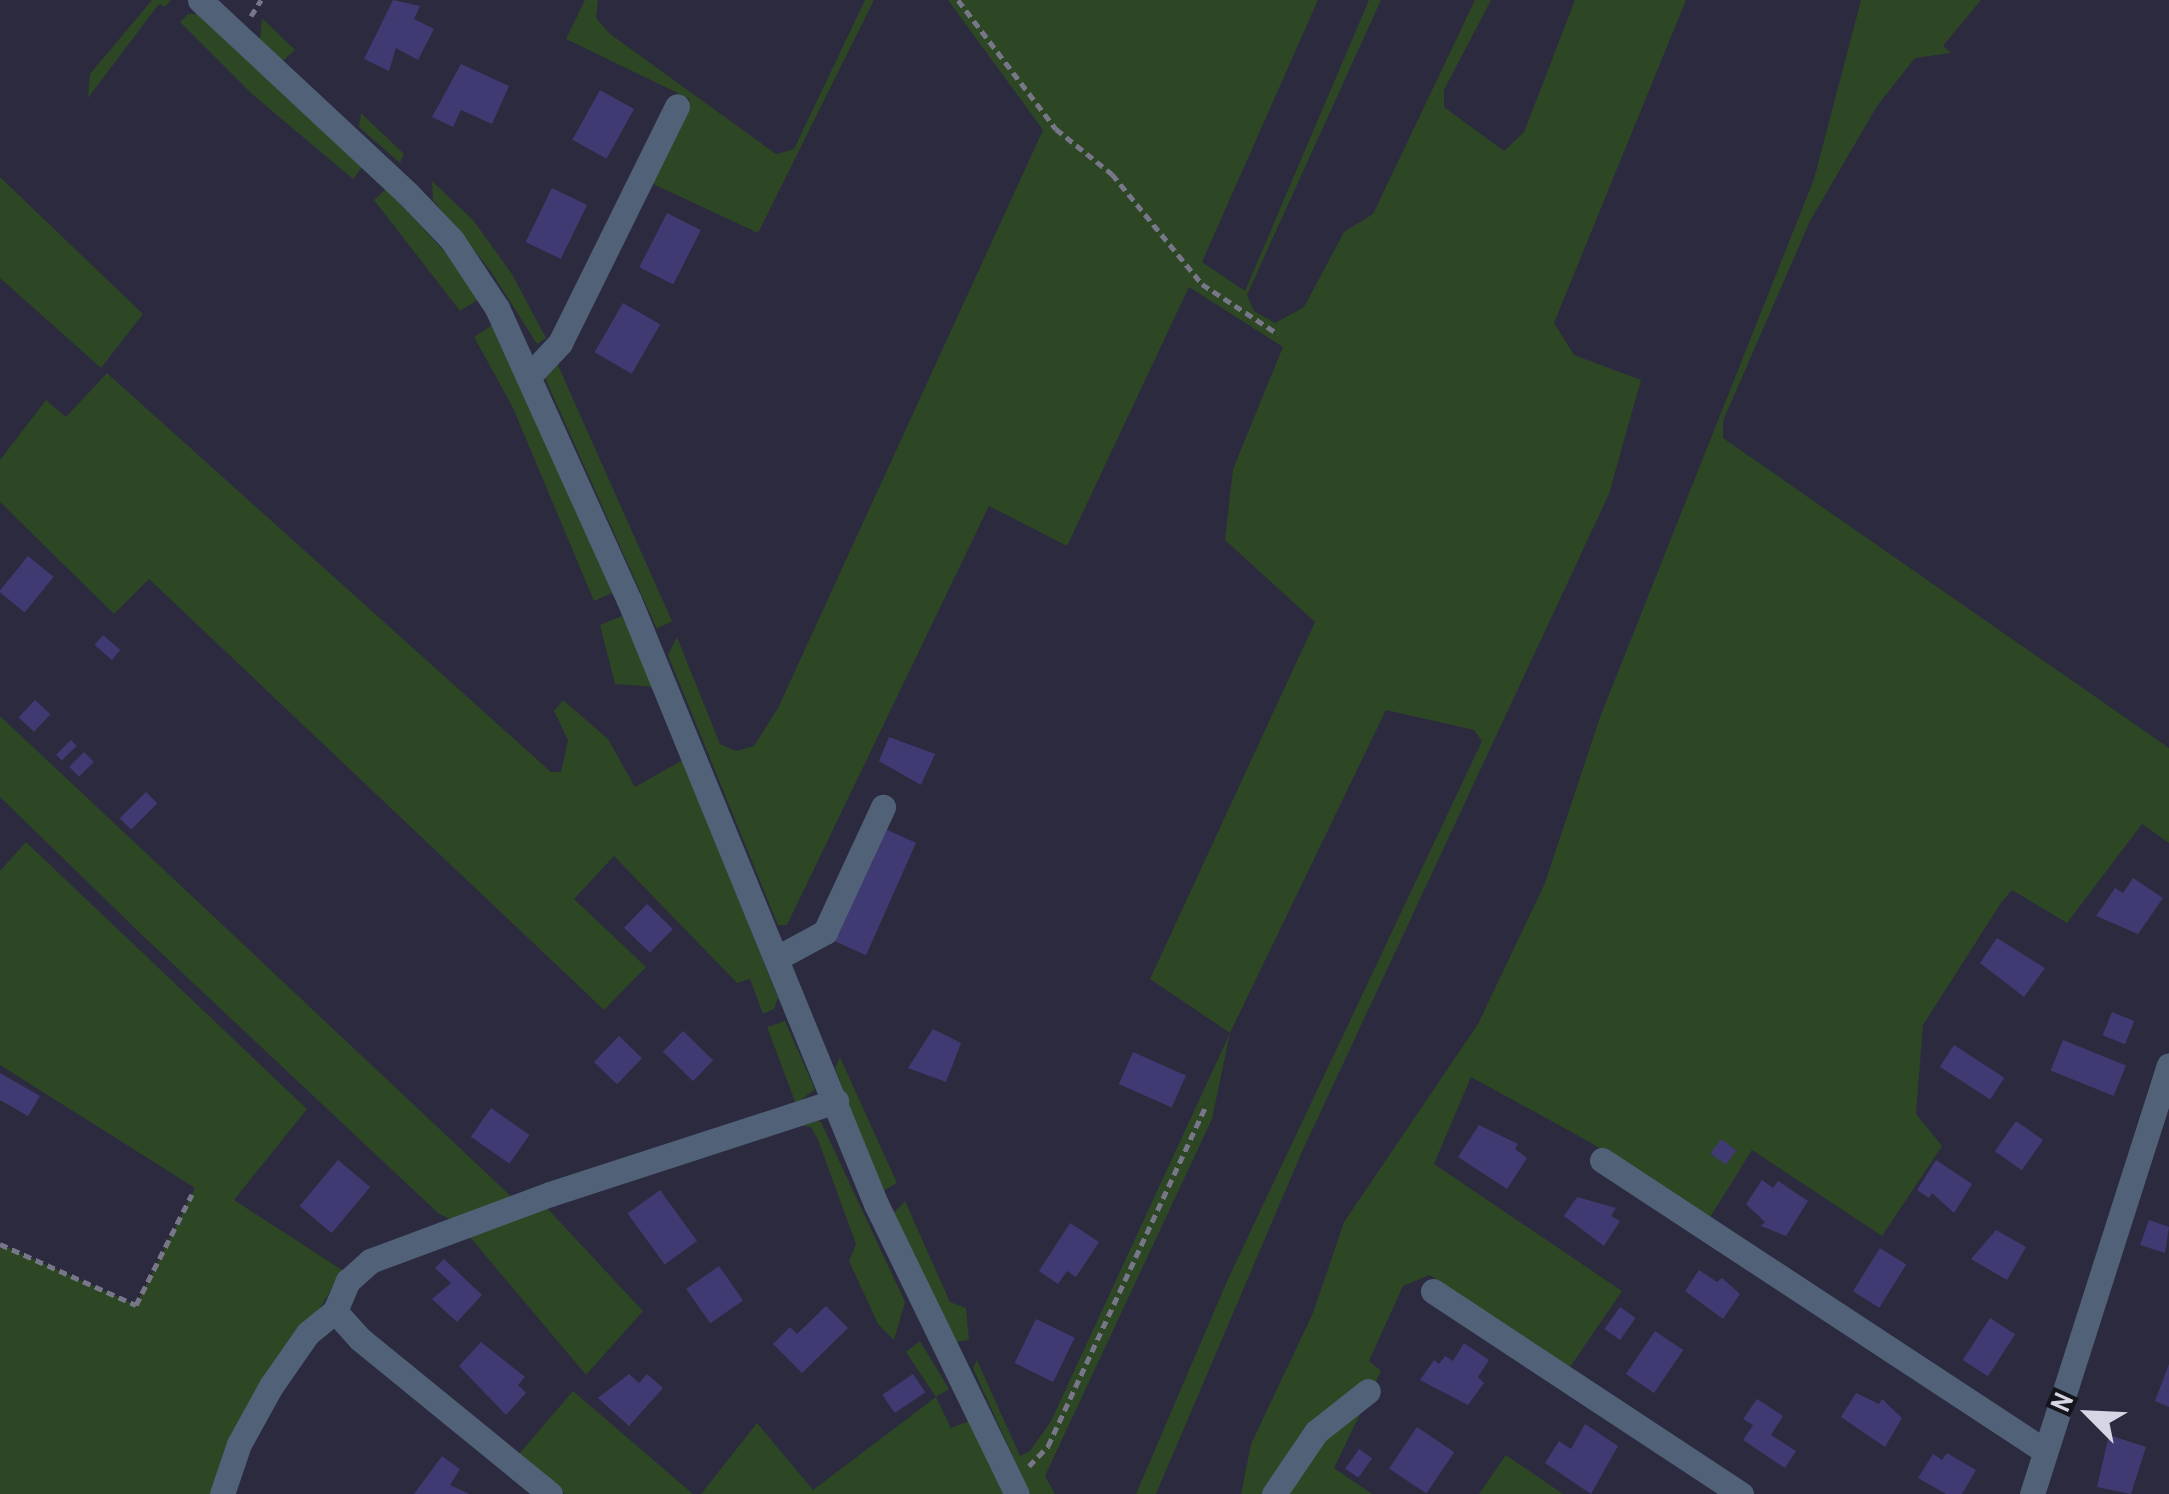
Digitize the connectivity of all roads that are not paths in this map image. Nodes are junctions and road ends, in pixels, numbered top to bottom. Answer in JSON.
{"nodes":[{"id":1,"x":200,"y":0,"type":"edge"},
{"id":2,"x":677,"y":106,"type":"dead end"},
{"id":3,"x":530,"y":375,"type":"junction"},
{"id":4,"x":883,"y":808,"type":"dead end"},
{"id":5,"x":777,"y":958,"type":"junction"},
{"id":6,"x":2169,"y":1065,"type":"edge"},
{"id":7,"x":836,"y":1101,"type":"junction"},
{"id":8,"x":1602,"y":1160,"type":"dead end"},
{"id":9,"x":1433,"y":1290,"type":"dead end"},
{"id":10,"x":336,"y":1311,"type":"junction"},
{"id":11,"x":1368,"y":1391,"type":"dead end"},
{"id":12,"x":2046,"y":1452,"type":"junction"},
{"id":13,"x":1013,"y":1486,"type":"edge"},
{"id":14,"x":222,"y":1494,"type":"edge"},
{"id":15,"x":550,"y":1494,"type":"edge"},
{"id":16,"x":1274,"y":1494,"type":"edge"},
{"id":17,"x":1740,"y":1494,"type":"edge"},
{"id":18,"x":2032,"y":1494,"type":"edge"}],
"edges":[{"from":1,"to":3,"type":"street"},
{"from":2,"to":3,"type":"street"},
{"from":3,"to":5,"type":"street"},
{"from":4,"to":5,"type":"street"},
{"from":5,"to":7,"type":"street"},
{"from":6,"to":12,"type":"street"},
{"from":7,"to":10,"type":"street"},
{"from":7,"to":13,"type":"street"},
{"from":8,"to":12,"type":"street"},
{"from":9,"to":17,"type":"street"},
{"from":10,"to":14,"type":"street"},
{"from":10,"to":15,"type":"street"},
{"from":11,"to":16,"type":"street"},
{"from":12,"to":18,"type":"street"}]}
